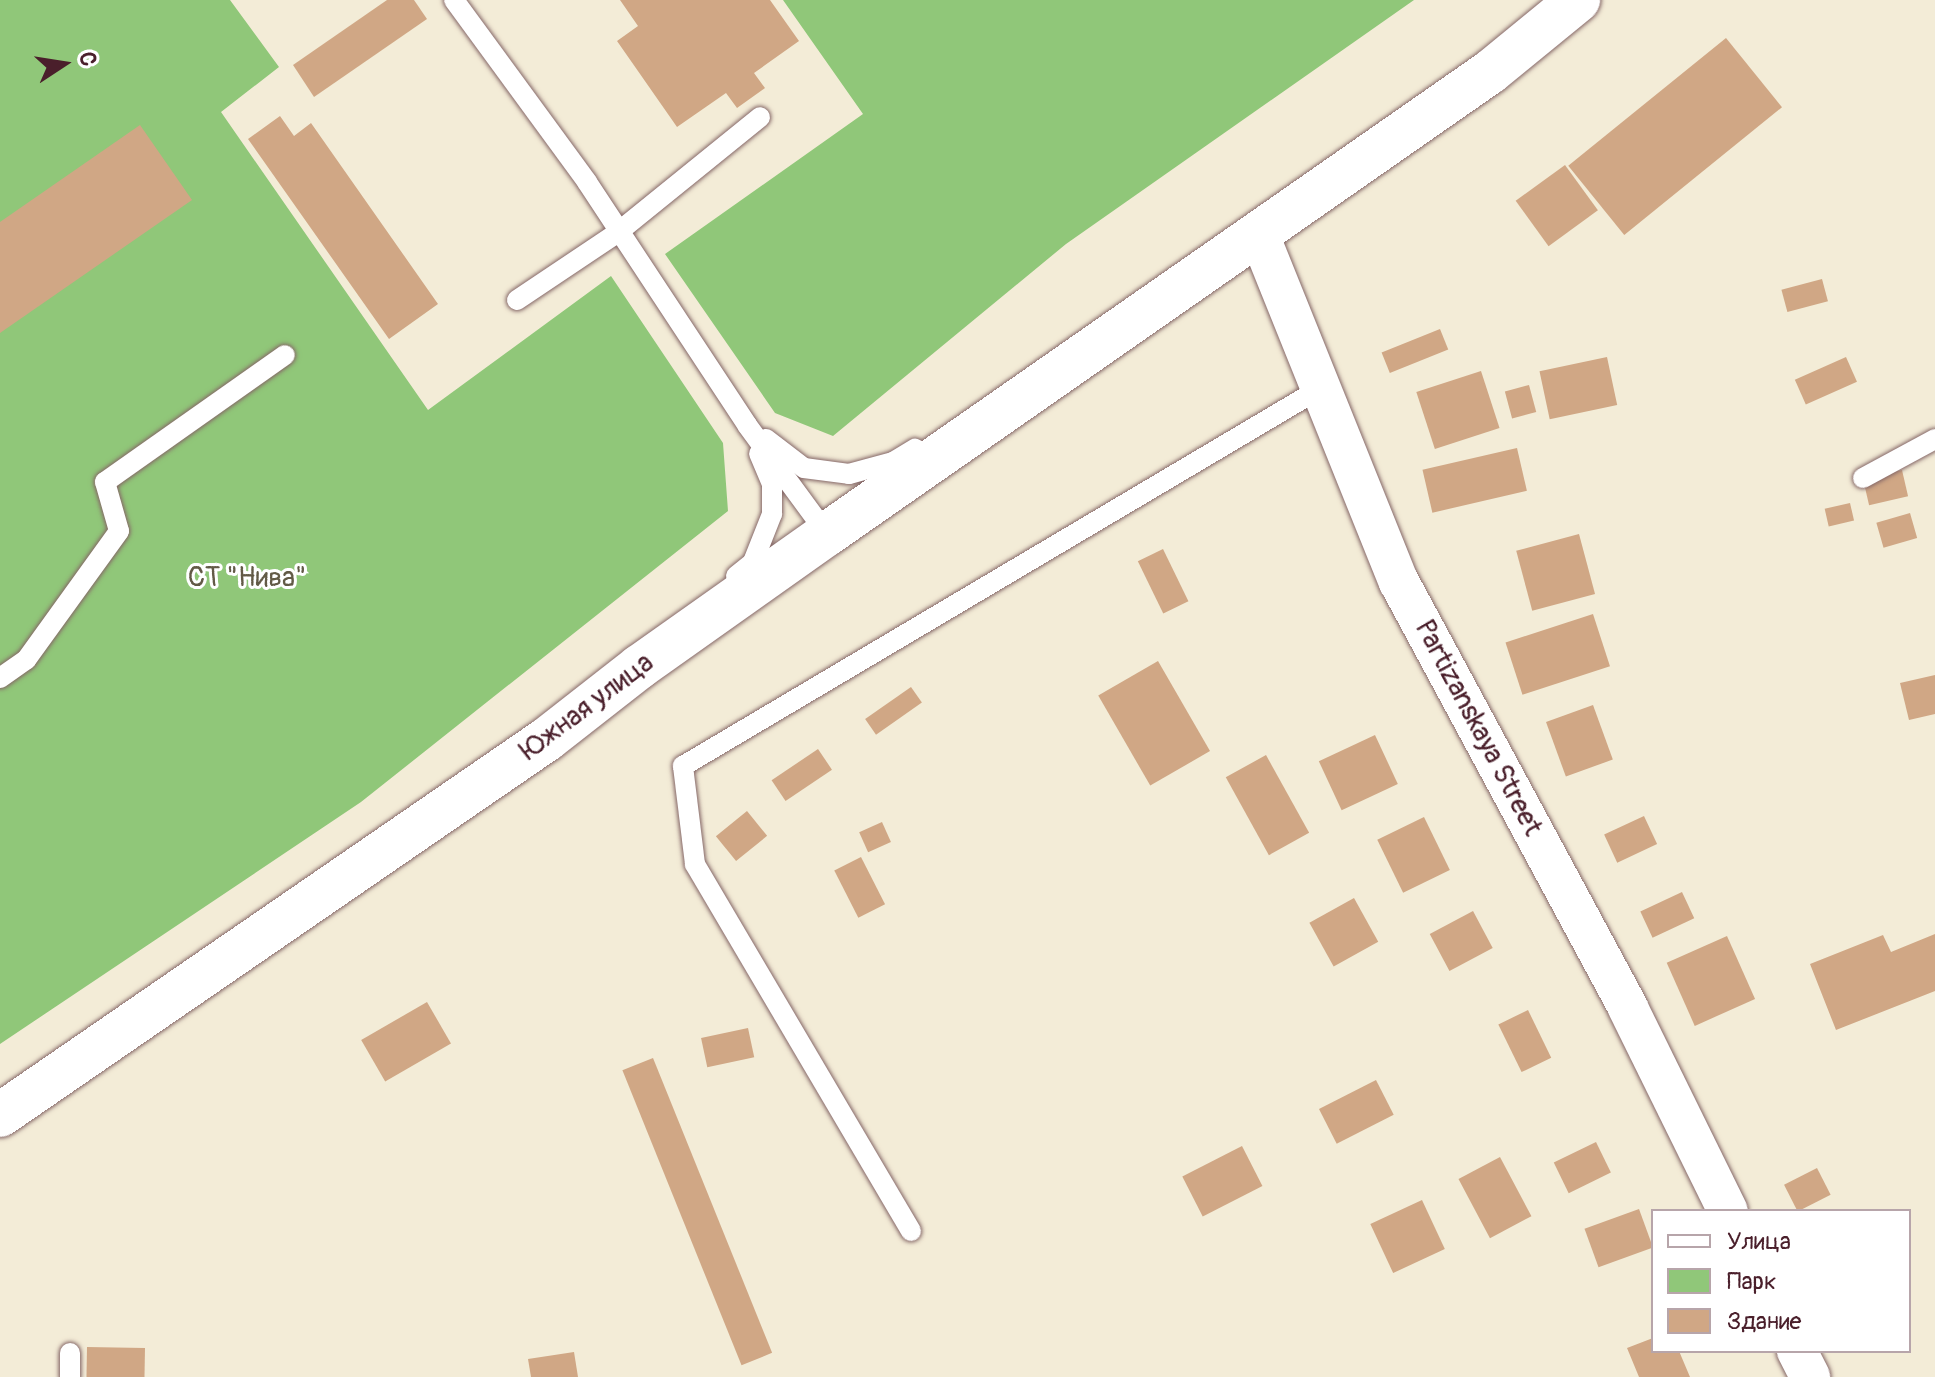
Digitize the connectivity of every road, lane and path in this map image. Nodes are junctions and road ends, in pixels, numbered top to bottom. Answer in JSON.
{"nodes":[{"id":1,"x":454,"y":0,"type":"edge"},
{"id":2,"x":1578,"y":0,"type":"edge"},
{"id":3,"x":760,"y":117,"type":"dead end"},
{"id":4,"x":1258,"y":232,"type":"junction"},
{"id":5,"x":617,"y":233,"type":"junction"},
{"id":6,"x":1169,"y":293,"type":"junction"},
{"id":7,"x":517,"y":300,"type":"dead end"},
{"id":8,"x":285,"y":355,"type":"dead end"},
{"id":9,"x":1321,"y":388,"type":"junction"},
{"id":10,"x":747,"y":425,"type":"junction"},
{"id":11,"x":1935,"y":439,"type":"edge"},
{"id":12,"x":1863,"y":478,"type":"dead end"},
{"id":13,"x":827,"y":534,"type":"junction"},
{"id":14,"x":0,"y":678,"type":"edge"},
{"id":15,"x":547,"y":739,"type":"junction"},
{"id":16,"x":0,"y":1115,"type":"edge"},
{"id":17,"x":1727,"y":1209,"type":"edge"},
{"id":18,"x":911,"y":1231,"type":"dead end"},
{"id":19,"x":70,"y":1353,"type":"dead end"},
{"id":20,"x":1798,"y":1353,"type":"edge"},
{"id":21,"x":70,"y":1377,"type":"edge"},
{"id":22,"x":1810,"y":1377,"type":"edge"}],
"edges":[{"from":1,"to":5,"type":"lane"},
{"from":2,"to":4,"type":"highway","name":"Южная улица"},
{"from":3,"to":5,"type":"lane"},
{"from":4,"to":6,"type":"highway","name":"Южная улица"},
{"from":4,"to":9,"type":"street","name":"Partizanskaya Street"},
{"from":5,"to":7,"type":"lane"},
{"from":5,"to":10,"type":"lane"},
{"from":6,"to":10,"type":"lane"},
{"from":6,"to":13,"type":"highway","name":"Южная улица"},
{"from":8,"to":14,"type":"lane"},
{"from":9,"to":17,"type":"street","name":"Partizanskaya Street"},
{"from":9,"to":18,"type":"lane"},
{"from":10,"to":13,"type":"lane"},
{"from":10,"to":15,"type":"lane"},
{"from":11,"to":12,"type":"lane"},
{"from":13,"to":15,"type":"highway","name":"Южная улица"},
{"from":15,"to":16,"type":"highway","name":"Южная улица"},
{"from":19,"to":21,"type":"lane"},
{"from":20,"to":22,"type":"street"}]}
